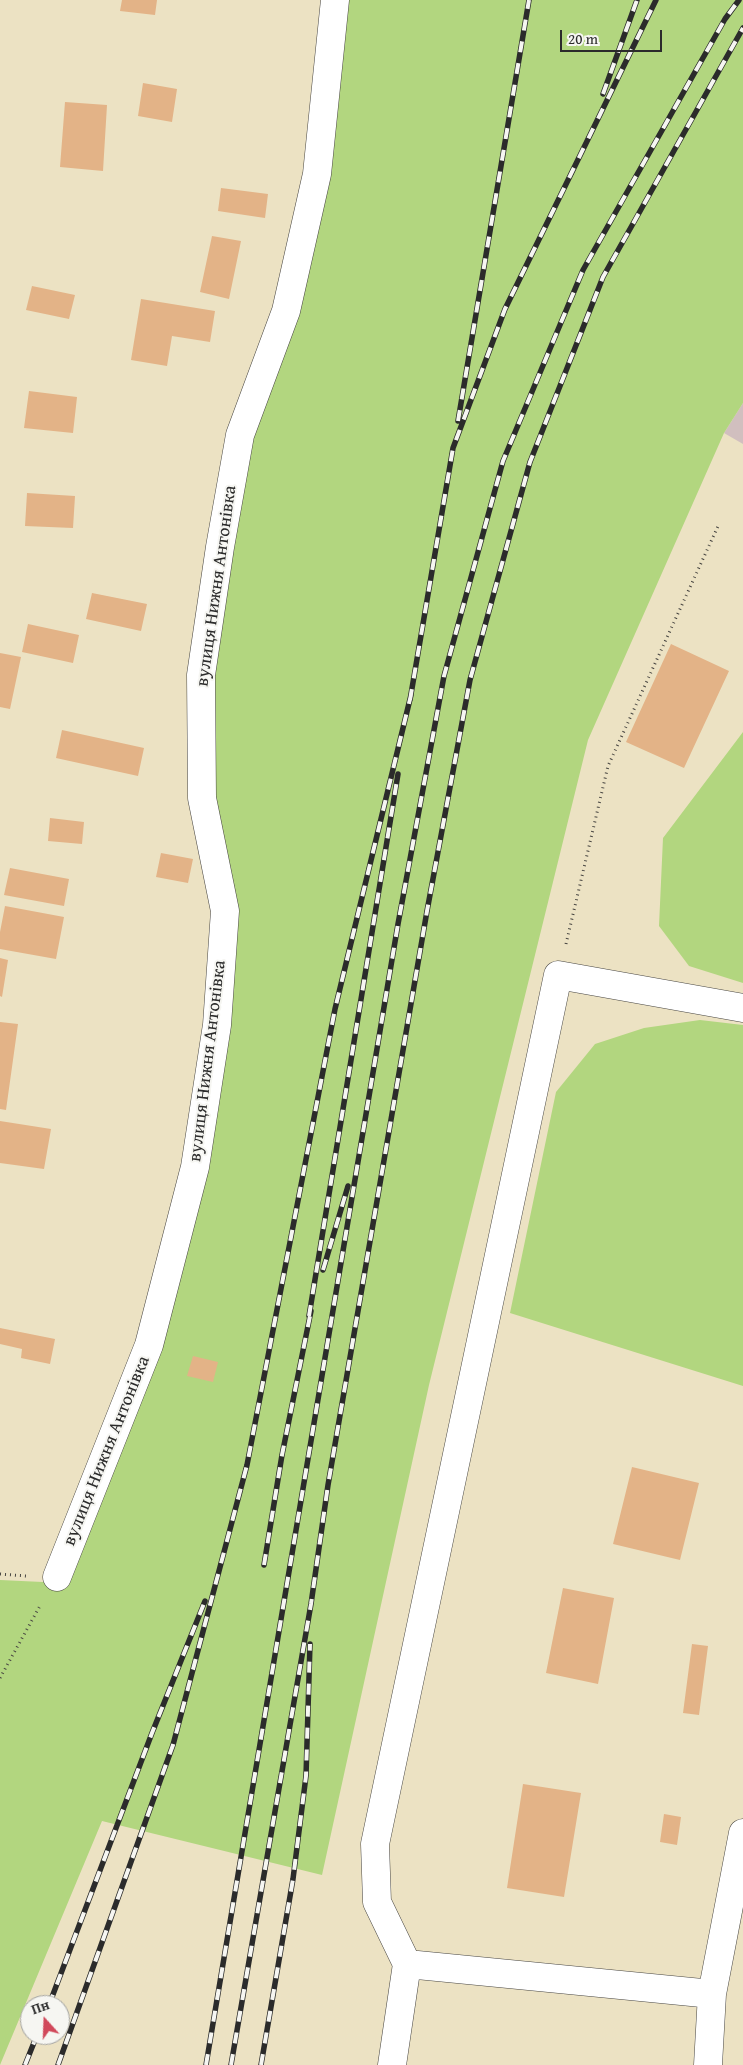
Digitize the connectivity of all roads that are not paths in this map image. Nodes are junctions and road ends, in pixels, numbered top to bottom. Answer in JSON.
{"nodes":[{"id":1,"x":335,"y":0,"type":"edge"},
{"id":2,"x":743,"y":1008,"type":"edge"},
{"id":3,"x":56,"y":1578,"type":"road end"},
{"id":4,"x":743,"y":1833,"type":"edge"},
{"id":5,"x":407,"y":1964,"type":"junction"},
{"id":6,"x":712,"y":1994,"type":"junction"},
{"id":7,"x":392,"y":2065,"type":"edge"},
{"id":8,"x":708,"y":2065,"type":"edge"}],
"edges":[{"from":1,"to":3,"type":"street","name":"вулиця Нижня Антонівка"},
{"from":2,"to":5,"type":"street"},
{"from":4,"to":6,"type":"street"},
{"from":5,"to":6,"type":"street"},
{"from":5,"to":7,"type":"street"},
{"from":6,"to":8,"type":"street"}]}
